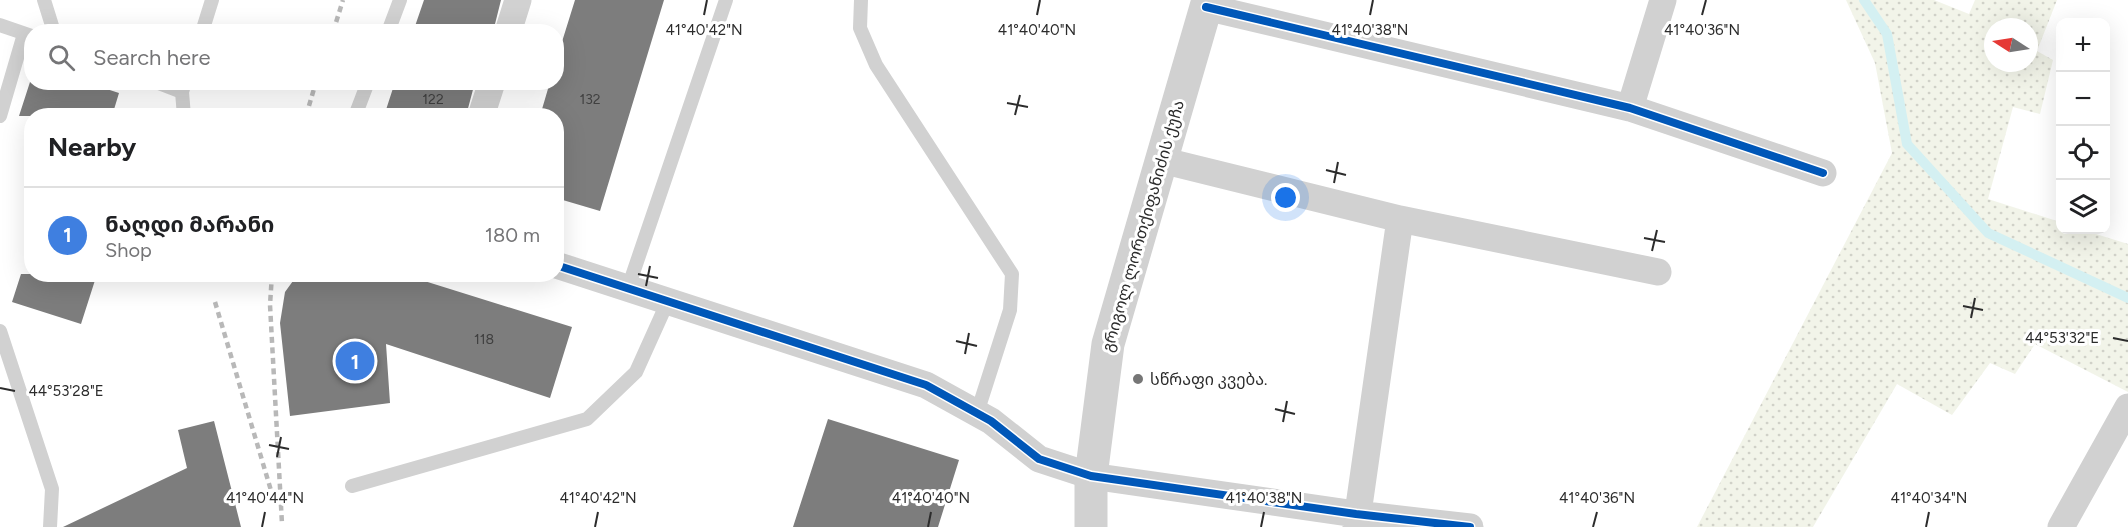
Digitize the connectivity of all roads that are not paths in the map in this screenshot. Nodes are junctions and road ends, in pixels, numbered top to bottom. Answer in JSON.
{"nodes":[{"id":1,"x":44,"y":0,"type":"edge"},
{"id":2,"x":212,"y":0,"type":"edge"},
{"id":3,"x":400,"y":0,"type":"edge"},
{"id":4,"x":518,"y":0,"type":"edge"},
{"id":5,"x":726,"y":0,"type":"edge"},
{"id":6,"x":861,"y":0,"type":"edge"},
{"id":7,"x":1663,"y":0,"type":"edge"},
{"id":8,"x":1207,"y":4,"type":"edge"},
{"id":9,"x":52,"y":24,"type":"edge"},
{"id":10,"x":204,"y":24,"type":"edge"},
{"id":11,"x":391,"y":24,"type":"edge"},
{"id":12,"x":510,"y":24,"type":"edge"},
{"id":13,"x":0,"y":25,"type":"edge"},
{"id":14,"x":24,"y":34,"type":"edge"},
{"id":15,"x":24,"y":47,"type":"edge"},
{"id":16,"x":183,"y":90,"type":"edge"},
{"id":17,"x":365,"y":90,"type":"edge"},
{"id":18,"x":489,"y":90,"type":"edge"},
{"id":19,"x":184,"y":108,"type":"edge"},
{"id":20,"x":359,"y":108,"type":"edge"},
{"id":21,"x":484,"y":108,"type":"edge"},
{"id":22,"x":1630,"y":108,"type":"junction"},
{"id":23,"x":0,"y":116,"type":"edge"},
{"id":24,"x":1161,"y":160,"type":"junction"},
{"id":25,"x":1823,"y":173,"type":"dead end"},
{"id":26,"x":1401,"y":219,"type":"junction"},
{"id":27,"x":564,"y":268,"type":"edge"},
{"id":28,"x":1658,"y":272,"type":"dead end"},
{"id":29,"x":628,"y":288,"type":"junction"},
{"id":30,"x":668,"y":301,"type":"junction"},
{"id":31,"x":0,"y":331,"type":"edge"},
{"id":32,"x":2128,"y":407,"type":"edge"},
{"id":33,"x":977,"y":414,"type":"junction"},
{"id":34,"x":1090,"y":476,"type":"junction"},
{"id":35,"x":352,"y":486,"type":"dead end"},
{"id":36,"x":1356,"y":521,"type":"edge"},
{"id":37,"x":50,"y":527,"type":"edge"},
{"id":38,"x":1091,"y":527,"type":"edge"},
{"id":39,"x":1470,"y":527,"type":"edge"},
{"id":40,"x":2061,"y":527,"type":"edge"}],
"edges":[{"from":1,"to":9,"type":"lane"},
{"from":2,"to":10,"type":"lane"},
{"from":3,"to":11,"type":"lane"},
{"from":4,"to":12,"type":"street"},
{"from":5,"to":29,"type":"lane"},
{"from":6,"to":33,"type":"lane"},
{"from":7,"to":22,"type":"street"},
{"from":8,"to":22,"type":"street"},
{"from":8,"to":24,"type":"street","name":"გრიგოლ ლორთქიფანიძის ქუჩა"},
{"from":13,"to":14,"type":"lane"},
{"from":15,"to":23,"type":"lane"},
{"from":16,"to":19,"type":"lane"},
{"from":17,"to":20,"type":"lane"},
{"from":18,"to":21,"type":"street"},
{"from":22,"to":25,"type":"street"},
{"from":24,"to":26,"type":"street"},
{"from":24,"to":34,"type":"street","name":"გრიგოლ ლორთქიფანიძის ქუჩა"},
{"from":26,"to":28,"type":"street"},
{"from":26,"to":36,"type":"street"},
{"from":27,"to":29,"type":"street"},
{"from":29,"to":30,"type":"street"},
{"from":30,"to":33,"type":"street"},
{"from":30,"to":35,"type":"lane"},
{"from":31,"to":37,"type":"lane"},
{"from":32,"to":40,"type":"street"},
{"from":33,"to":34,"type":"street"},
{"from":34,"to":36,"type":"street"},
{"from":34,"to":38,"type":"street","name":"გრიგოლ ლორთქიფანიძის ქუჩა"},
{"from":36,"to":39,"type":"street"}]}
